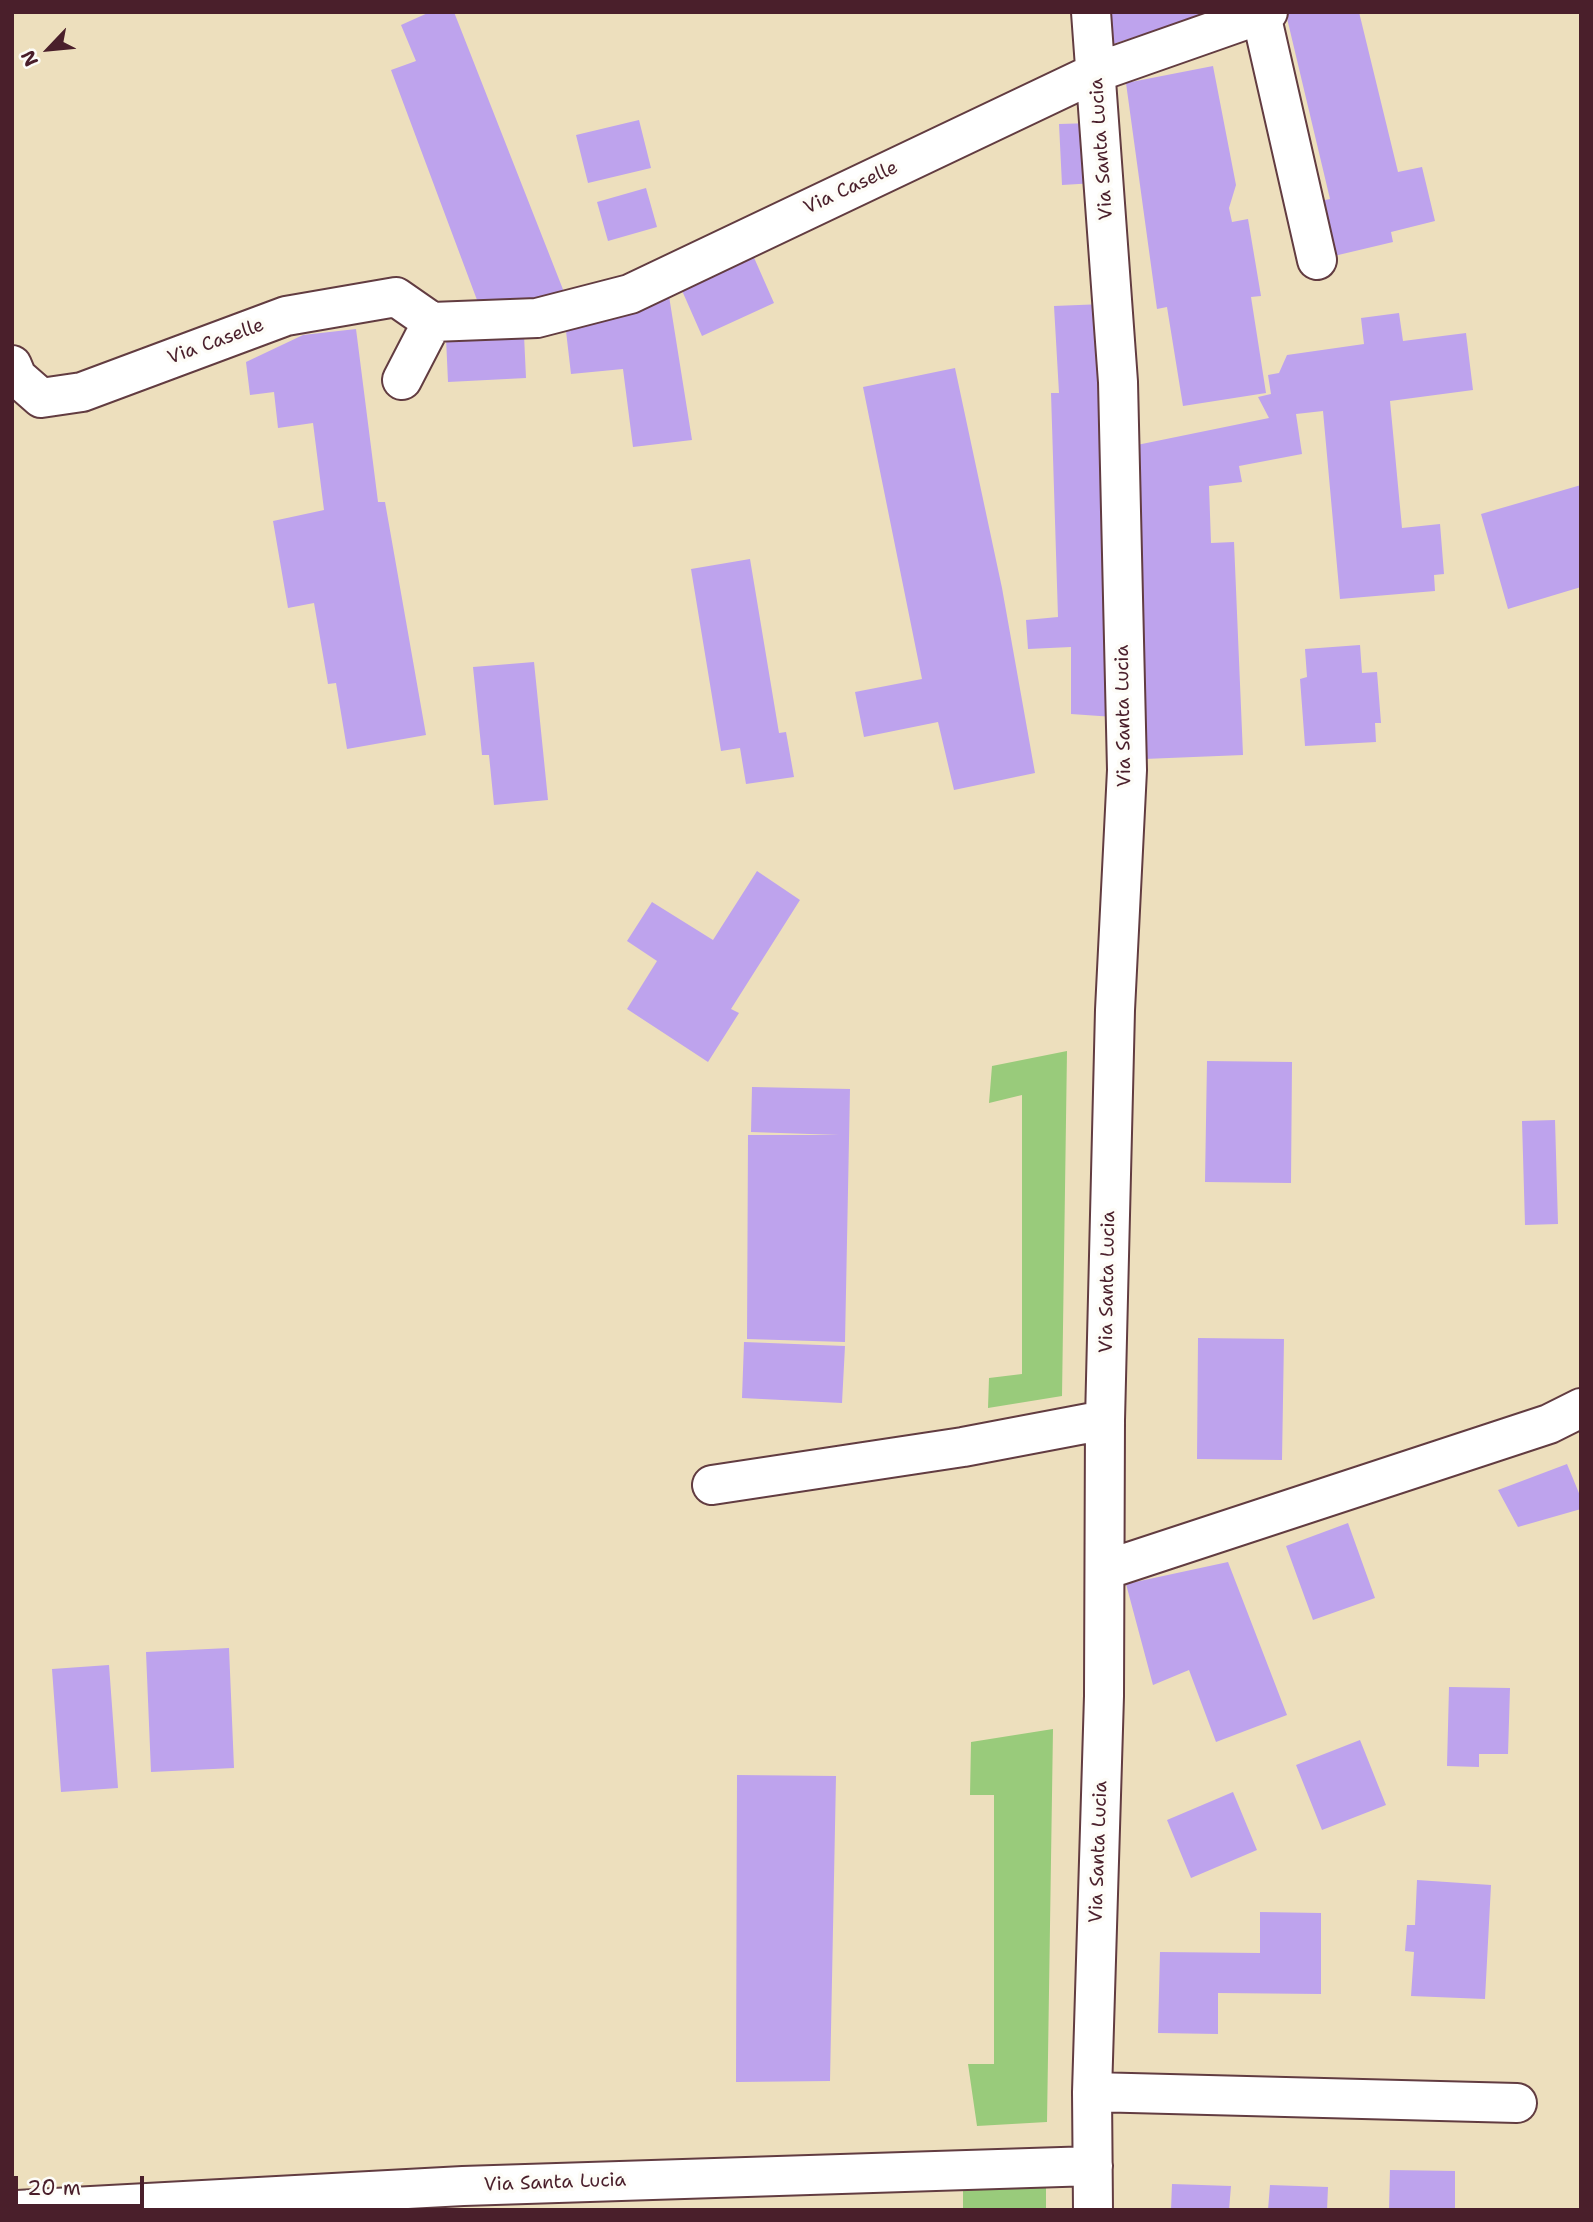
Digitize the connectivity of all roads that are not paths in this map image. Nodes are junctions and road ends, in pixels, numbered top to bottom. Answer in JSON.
{"nodes":[{"id":1,"x":1091,"y":12,"type":"edge"},
{"id":2,"x":1265,"y":13,"type":"edge"},
{"id":3,"x":1097,"y":72,"type":"junction"},
{"id":4,"x":1317,"y":260,"type":"dead end"},
{"id":5,"x":432,"y":322,"type":"junction"},
{"id":6,"x":12,"y":365,"type":"edge"},
{"id":7,"x":402,"y":380,"type":"dead end"},
{"id":8,"x":1581,"y":1408,"type":"edge"},
{"id":9,"x":1105,"y":1420,"type":"junction"},
{"id":10,"x":712,"y":1485,"type":"dead end"},
{"id":11,"x":1105,"y":1570,"type":"junction"},
{"id":12,"x":1092,"y":2092,"type":"junction"},
{"id":13,"x":1517,"y":2102,"type":"dead end"},
{"id":14,"x":1093,"y":2166,"type":"junction"},
{"id":15,"x":17,"y":2210,"type":"edge"},
{"id":16,"x":1093,"y":2210,"type":"edge"}],
"edges":[{"from":1,"to":3,"type":"street","name":"Via Santa Lucia"},
{"from":2,"to":3,"type":"street","name":"Via Caselle"},
{"from":2,"to":4,"type":"street","name":"Via Caselle"},
{"from":3,"to":5,"type":"street","name":"Via Caselle"},
{"from":3,"to":9,"type":"street","name":"Via Santa Lucia"},
{"from":5,"to":6,"type":"street","name":"Via Caselle"},
{"from":5,"to":7,"type":"street"},
{"from":8,"to":11,"type":"street"},
{"from":9,"to":10,"type":"street"},
{"from":9,"to":11,"type":"street","name":"Via Santa Lucia"},
{"from":11,"to":12,"type":"street","name":"Via Santa Lucia"},
{"from":12,"to":13,"type":"street"},
{"from":12,"to":14,"type":"street","name":"Via Santa Lucia"},
{"from":14,"to":15,"type":"street","name":"Via Santa Lucia"},
{"from":14,"to":16,"type":"street","name":"Via Santa Lucia"}]}
